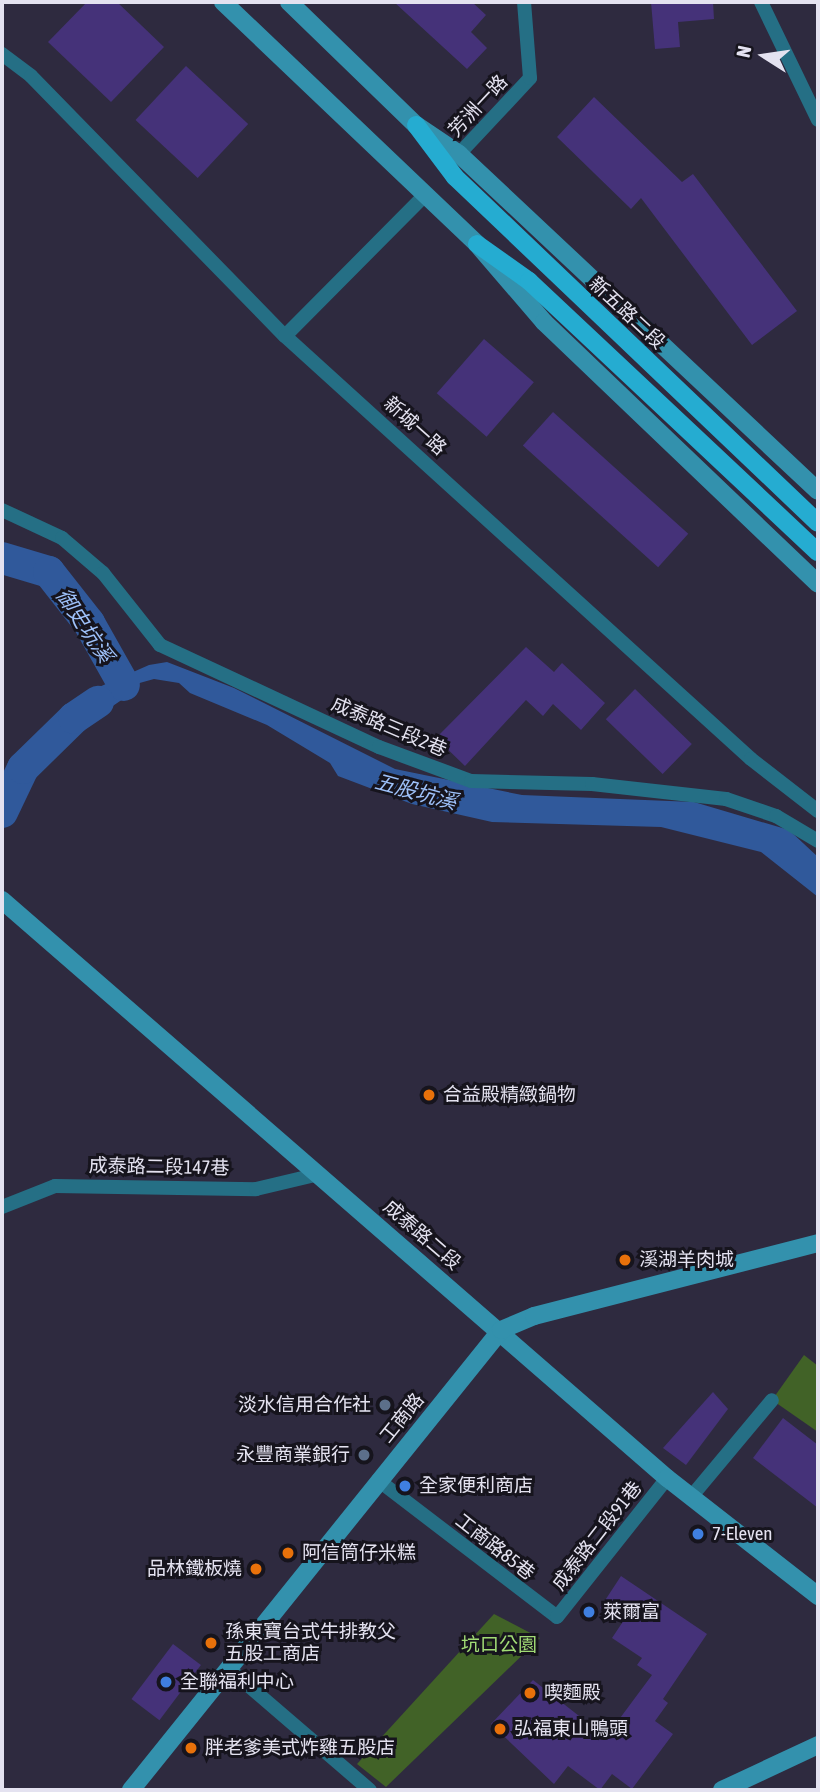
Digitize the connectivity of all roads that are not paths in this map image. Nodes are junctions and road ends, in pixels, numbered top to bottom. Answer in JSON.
{"nodes":[{"id":1,"x":223,"y":2,"type":"edge"},
{"id":2,"x":289,"y":2,"type":"edge"},
{"id":3,"x":524,"y":2,"type":"edge"},
{"id":4,"x":761,"y":2,"type":"edge"},
{"id":5,"x":2,"y":54,"type":"edge"},
{"id":6,"x":818,"y":120,"type":"edge"},
{"id":7,"x":416,"y":125,"type":"junction"},
{"id":8,"x":459,"y":154,"type":"junction"},
{"id":9,"x":425,"y":195,"type":"junction"},
{"id":10,"x":477,"y":244,"type":"junction"},
{"id":11,"x":285,"y":336,"type":"junction"},
{"id":12,"x":818,"y":491,"type":"edge"},
{"id":13,"x":2,"y":510,"type":"edge"},
{"id":14,"x":818,"y":523,"type":"edge"},
{"id":15,"x":818,"y":552,"type":"edge"},
{"id":16,"x":818,"y":584,"type":"edge"},
{"id":17,"x":818,"y":811,"type":"edge"},
{"id":18,"x":818,"y":841,"type":"edge"},
{"id":19,"x":2,"y":900,"type":"edge"},
{"id":20,"x":319,"y":1174,"type":"junction"},
{"id":21,"x":2,"y":1207,"type":"edge"},
{"id":22,"x":818,"y":1243,"type":"edge"},
{"id":23,"x":501,"y":1330,"type":"junction"},
{"id":24,"x":772,"y":1400,"type":"dead end"},
{"id":25,"x":667,"y":1478,"type":"junction"},
{"id":26,"x":378,"y":1480,"type":"junction"},
{"id":27,"x":691,"y":1497,"type":"junction"},
{"id":28,"x":818,"y":1596,"type":"edge"},
{"id":29,"x":557,"y":1617,"type":"joint"},
{"id":30,"x":228,"y":1668,"type":"junction"},
{"id":31,"x":818,"y":1745,"type":"edge"},
{"id":32,"x":131,"y":1790,"type":"edge"},
{"id":33,"x":370,"y":1790,"type":"edge"},
{"id":34,"x":722,"y":1790,"type":"edge"}],
"edges":[{"from":1,"to":9,"type":"main road"},
{"from":2,"to":7,"type":"main road","name":"新五路二段"},
{"from":3,"to":8,"type":"street","name":"芳洲一路"},
{"from":4,"to":6,"type":"street"},
{"from":5,"to":11,"type":"street","name":"新城一路"},
{"from":7,"to":8,"type":"main road","name":"新五路二段"},
{"from":7,"to":14,"type":"main road","name":"新五路二段"},
{"from":8,"to":12,"type":"main road","name":"新五路二段"},
{"from":9,"to":10,"type":"main road"},
{"from":9,"to":11,"type":"street"},
{"from":10,"to":15,"type":"main road"},
{"from":10,"to":16,"type":"main road"},
{"from":11,"to":17,"type":"street","name":"新城一路"},
{"from":13,"to":18,"type":"street","name":"成泰路三段2巷"},
{"from":19,"to":20,"type":"main road","name":"成泰路二段"},
{"from":20,"to":21,"type":"street","name":"成泰路二段147巷"},
{"from":20,"to":23,"type":"main road","name":"成泰路二段"},
{"from":22,"to":23,"type":"main road","name":"工商路"},
{"from":23,"to":25,"type":"main road","name":"成泰路二段"},
{"from":23,"to":26,"type":"main road","name":"工商路"},
{"from":24,"to":27,"type":"street"},
{"from":25,"to":27,"type":"main road","name":"成泰路二段"},
{"from":25,"to":29,"type":"street","name":"成泰路二段91巷"},
{"from":26,"to":29,"type":"street","name":"工商路85巷"},
{"from":26,"to":30,"type":"main road","name":"工商路"},
{"from":27,"to":28,"type":"main road","name":"成泰路二段"},
{"from":30,"to":32,"type":"main road","name":"工商路"},
{"from":30,"to":33,"type":"street"},
{"from":31,"to":34,"type":"main road"}]}
